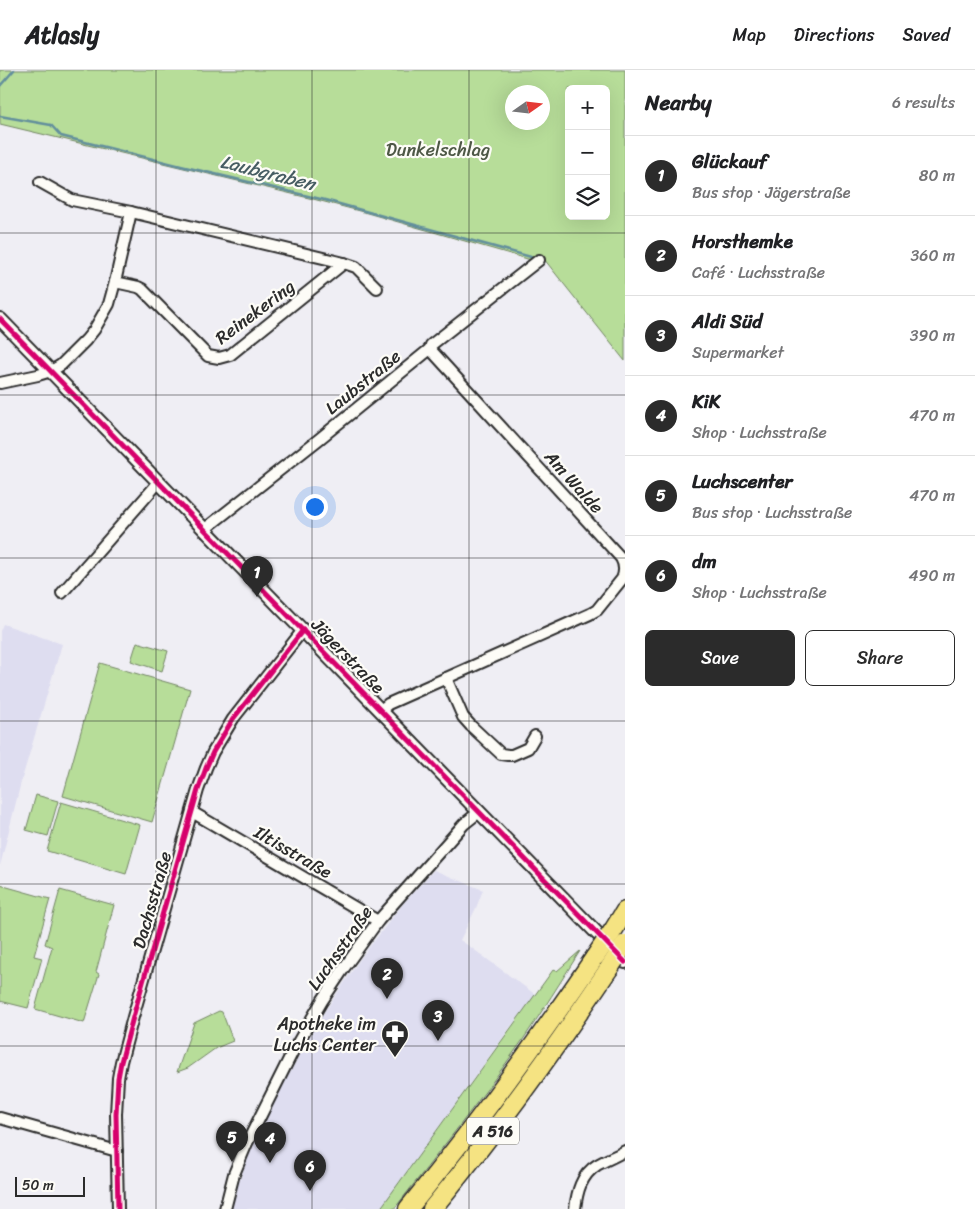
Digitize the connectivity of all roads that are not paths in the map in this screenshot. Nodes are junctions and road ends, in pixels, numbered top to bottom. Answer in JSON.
{"nodes":[{"id":1,"x":40,"y":182,"type":"dead end"},
{"id":2,"x":131,"y":212,"type":"junction"},
{"id":3,"x":539,"y":260,"type":"dead end"},
{"id":4,"x":344,"y":263,"type":"junction"},
{"id":5,"x":115,"y":282,"type":"junction"},
{"id":6,"x":377,"y":288,"type":"dead end"},
{"id":7,"x":0,"y":319,"type":"edge"},
{"id":8,"x":430,"y":349,"type":"junction"},
{"id":9,"x":51,"y":371,"type":"junction"},
{"id":10,"x":0,"y":383,"type":"edge"},
{"id":11,"x":159,"y":482,"type":"junction"},
{"id":12,"x":205,"y":529,"type":"junction"},
{"id":13,"x":62,"y":593,"type":"dead end"},
{"id":14,"x":303,"y":630,"type":"junction"},
{"id":15,"x":446,"y":678,"type":"junction"},
{"id":16,"x":381,"y":710,"type":"junction"},
{"id":17,"x":535,"y":736,"type":"dead end"},
{"id":18,"x":192,"y":812,"type":"junction"},
{"id":19,"x":479,"y":812,"type":"junction"},
{"id":20,"x":625,"y":911,"type":"edge"},
{"id":21,"x":378,"y":921,"type":"junction"},
{"id":22,"x":625,"y":944,"type":"edge"},
{"id":23,"x":625,"y":962,"type":"edge"},
{"id":24,"x":0,"y":1118,"type":"edge"},
{"id":25,"x":117,"y":1150,"type":"junction"},
{"id":26,"x":625,"y":1151,"type":"edge"},
{"id":27,"x":118,"y":1209,"type":"edge"},
{"id":28,"x":225,"y":1209,"type":"edge"},
{"id":29,"x":408,"y":1209,"type":"edge"},
{"id":30,"x":432,"y":1209,"type":"edge"},
{"id":31,"x":575,"y":1209,"type":"edge"}],
"edges":[{"from":1,"to":2,"type":"street","name":"Reinekering"},
{"from":2,"to":4,"type":"street","name":"Reinekering"},
{"from":2,"to":5,"type":"street"},
{"from":3,"to":8,"type":"street","name":"Laubstraße"},
{"from":4,"to":5,"type":"street","name":"Reinekering"},
{"from":4,"to":6,"type":"street","name":"Reinekering"},
{"from":5,"to":9,"type":"street"},
{"from":7,"to":9,"type":"street","name":"Jägerstraße"},
{"from":8,"to":12,"type":"street","name":"Laubstraße"},
{"from":8,"to":15,"type":"street","name":"Am Walde"},
{"from":9,"to":10,"type":"street"},
{"from":9,"to":11,"type":"street","name":"Jägerstraße"},
{"from":11,"to":12,"type":"street","name":"Jägerstraße"},
{"from":11,"to":13,"type":"street"},
{"from":12,"to":14,"type":"street","name":"Jägerstraße"},
{"from":14,"to":16,"type":"street","name":"Jägerstraße"},
{"from":14,"to":18,"type":"street","name":"Dachsstraße"},
{"from":15,"to":16,"type":"street","name":"Am Walde"},
{"from":15,"to":17,"type":"street"},
{"from":16,"to":19,"type":"street","name":"Jägerstraße"},
{"from":18,"to":21,"type":"street","name":"Iltisstraße"},
{"from":18,"to":25,"type":"street","name":"Dachsstraße"},
{"from":19,"to":21,"type":"street","name":"Luchsstraße"},
{"from":19,"to":23,"type":"street","name":"Jägerstraße"},
{"from":20,"to":29,"type":"highway","number":"A 516","bridge":true},
{"from":21,"to":28,"type":"street","name":"Luchsstraße"},
{"from":22,"to":30,"type":"highway","number":"A 516","bridge":true},
{"from":24,"to":25,"type":"street"},
{"from":25,"to":27,"type":"street","name":"Dachsstraße"},
{"from":26,"to":31,"type":"street"}]}
